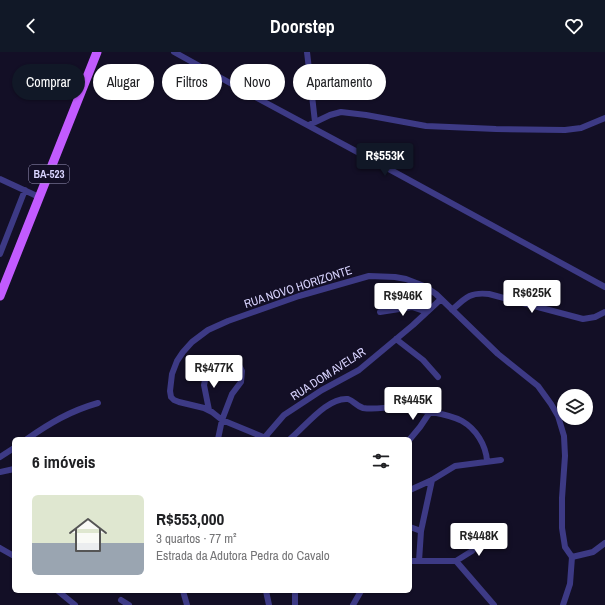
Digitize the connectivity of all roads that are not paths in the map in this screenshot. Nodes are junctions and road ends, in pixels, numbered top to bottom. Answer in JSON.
{"nodes":[{"id":1,"x":97,"y":52,"type":"edge"},
{"id":2,"x":174,"y":52,"type":"edge"},
{"id":3,"x":306,"y":52,"type":"edge"},
{"id":4,"x":605,"y":118,"type":"edge"},
{"id":5,"x":315,"y":122,"type":"junction"},
{"id":6,"x":309,"y":125,"type":"junction"},
{"id":7,"x":0,"y":179,"type":"edge"},
{"id":8,"x":25,"y":190,"type":"junction"},
{"id":9,"x":39,"y":198,"type":"junction"},
{"id":10,"x":0,"y":254,"type":"edge"},
{"id":11,"x":605,"y":287,"type":"edge"},
{"id":12,"x":0,"y":296,"type":"edge"},
{"id":13,"x":441,"y":299,"type":"junction"},
{"id":14,"x":452,"y":310,"type":"junction"},
{"id":15,"x":380,"y":312,"type":"dead end"},
{"id":16,"x":427,"y":312,"type":"junction"},
{"id":17,"x":605,"y":312,"type":"edge"},
{"id":18,"x":396,"y":339,"type":"junction"},
{"id":19,"x":438,"y":376,"type":"dead end"},
{"id":20,"x":98,"y":403,"type":"dead end"},
{"id":21,"x":209,"y":410,"type":"junction"},
{"id":22,"x":430,"y":412,"type":"junction"},
{"id":23,"x":222,"y":420,"type":"junction"},
{"id":24,"x":30,"y":437,"type":"edge"},
{"id":25,"x":218,"y":437,"type":"edge"},
{"id":26,"x":264,"y":437,"type":"edge"},
{"id":27,"x":268,"y":437,"type":"edge"},
{"id":28,"x":292,"y":437,"type":"edge"},
{"id":29,"x":412,"y":437,"type":"edge"},
{"id":30,"x":12,"y":449,"type":"edge"},
{"id":31,"x":0,"y":457,"type":"edge"},
{"id":32,"x":501,"y":460,"type":"dead end"},
{"id":33,"x":487,"y":461,"type":"junction"},
{"id":34,"x":12,"y":469,"type":"edge"},
{"id":35,"x":0,"y":472,"type":"edge"},
{"id":36,"x":432,"y":480,"type":"junction"},
{"id":37,"x":412,"y":489,"type":"edge"},
{"id":38,"x":412,"y":528,"type":"edge"},
{"id":39,"x":421,"y":531,"type":"junction"},
{"id":40,"x":488,"y":534,"type":"dead end"},
{"id":41,"x":605,"y":543,"type":"edge"},
{"id":42,"x":0,"y":548,"type":"edge"},
{"id":43,"x":12,"y":555,"type":"edge"},
{"id":44,"x":572,"y":557,"type":"junction"},
{"id":45,"x":412,"y":561,"type":"edge"},
{"id":46,"x":419,"y":561,"type":"junction"},
{"id":47,"x":456,"y":561,"type":"junction"},
{"id":48,"x":60,"y":593,"type":"edge"},
{"id":49,"x":184,"y":593,"type":"edge"},
{"id":50,"x":266,"y":593,"type":"edge"},
{"id":51,"x":296,"y":593,"type":"edge"},
{"id":52,"x":360,"y":593,"type":"edge"},
{"id":53,"x":121,"y":600,"type":"dead end"},
{"id":54,"x":75,"y":605,"type":"edge"},
{"id":55,"x":129,"y":605,"type":"edge"},
{"id":56,"x":187,"y":605,"type":"edge"},
{"id":57,"x":269,"y":605,"type":"edge"},
{"id":58,"x":295,"y":605,"type":"edge"},
{"id":59,"x":353,"y":605,"type":"edge"},
{"id":60,"x":494,"y":605,"type":"edge"},
{"id":61,"x":563,"y":605,"type":"edge"}],
"edges":[{"from":1,"to":9,"type":"main road","number":"BA-523"},
{"from":2,"to":6,"type":"street"},
{"from":3,"to":5,"type":"street"},
{"from":4,"to":5,"type":"street"},
{"from":5,"to":6,"type":"street"},
{"from":6,"to":11,"type":"street"},
{"from":7,"to":8,"type":"street"},
{"from":8,"to":9,"type":"street"},
{"from":8,"to":10,"type":"street"},
{"from":9,"to":12,"type":"main road","number":"BA-523"},
{"from":13,"to":14,"type":"street","name":"RUA NOVO HORIZONTE"},
{"from":13,"to":16,"type":"street","name":"RUA DOM AVELAR"},
{"from":13,"to":21,"type":"street","name":"RUA NOVO HORIZONTE"},
{"from":14,"to":17,"type":"street"},
{"from":14,"to":44,"type":"street","name":"RUA NOVO HORIZONTE"},
{"from":15,"to":16,"type":"street"},
{"from":16,"to":18,"type":"street","name":"RUA DOM AVELAR"},
{"from":18,"to":19,"type":"street"},
{"from":18,"to":27,"type":"street","name":"RUA DOM AVELAR"},
{"from":20,"to":24,"type":"street"},
{"from":21,"to":23,"type":"street"},
{"from":21,"to":23,"type":"street"},
{"from":22,"to":28,"type":"street"},
{"from":22,"to":29,"type":"street"},
{"from":22,"to":33,"type":"street"},
{"from":23,"to":25,"type":"street"},
{"from":23,"to":26,"type":"street"},
{"from":30,"to":31,"type":"street"},
{"from":32,"to":33,"type":"street"},
{"from":33,"to":36,"type":"street"},
{"from":34,"to":35,"type":"street"},
{"from":36,"to":37,"type":"street"},
{"from":36,"to":39,"type":"street"},
{"from":38,"to":39,"type":"street"},
{"from":39,"to":46,"type":"street"},
{"from":40,"to":47,"type":"street"},
{"from":41,"to":44,"type":"street"},
{"from":42,"to":43,"type":"street"},
{"from":44,"to":61,"type":"street","name":"RUA NOVO HORIZONTE"},
{"from":45,"to":46,"type":"street"},
{"from":46,"to":47,"type":"street"},
{"from":47,"to":60,"type":"street"},
{"from":48,"to":54,"type":"street"},
{"from":49,"to":56,"type":"street"},
{"from":50,"to":57,"type":"street"},
{"from":51,"to":58,"type":"street"},
{"from":52,"to":59,"type":"street"},
{"from":53,"to":55,"type":"street"}]}
